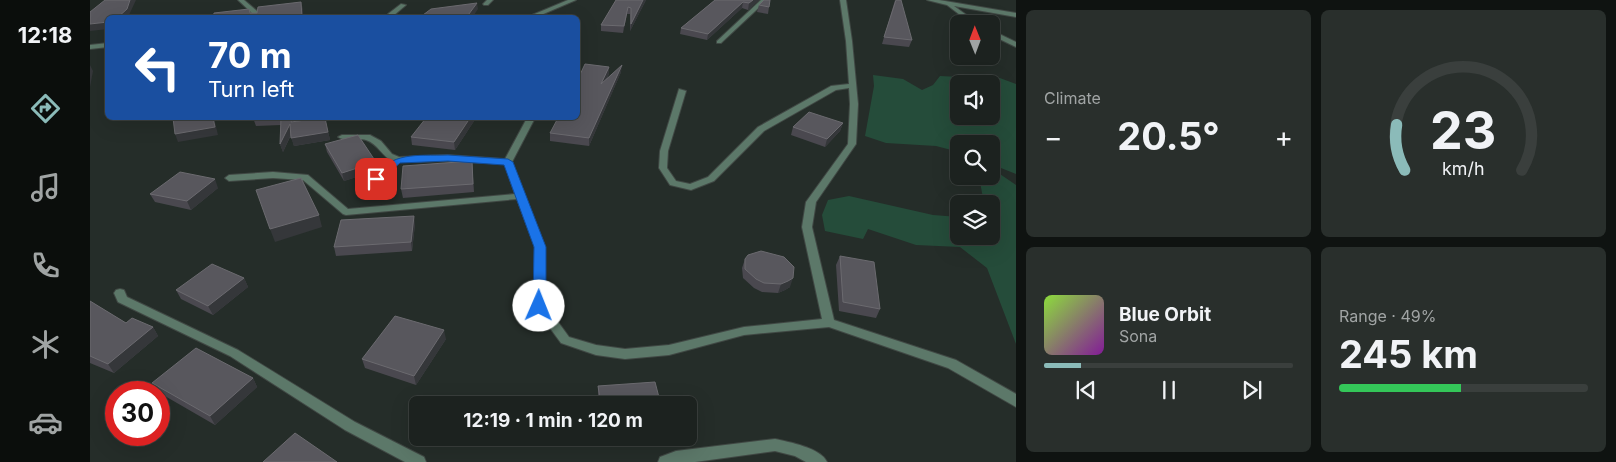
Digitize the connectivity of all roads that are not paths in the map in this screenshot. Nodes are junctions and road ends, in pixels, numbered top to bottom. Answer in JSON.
{"nodes":[{"id":1,"x":241,"y":0,"type":"edge"},
{"id":2,"x":573,"y":0,"type":"edge"},
{"id":3,"x":764,"y":0,"type":"edge"},
{"id":4,"x":843,"y":0,"type":"edge"},
{"id":5,"x":930,"y":0,"type":"edge"},
{"id":6,"x":946,"y":3,"type":"junction"},
{"id":7,"x":404,"y":5,"type":"dead end"},
{"id":8,"x":1016,"y":14,"type":"edge"},
{"id":9,"x":256,"y":15,"type":"edge"},
{"id":10,"x":390,"y":15,"type":"edge"},
{"id":11,"x":536,"y":15,"type":"edge"},
{"id":12,"x":963,"y":15,"type":"edge"},
{"id":13,"x":1000,"y":37,"type":"edge"},
{"id":14,"x":719,"y":42,"type":"dead end"},
{"id":15,"x":105,"y":45,"type":"edge"},
{"id":16,"x":1016,"y":45,"type":"edge"},
{"id":17,"x":90,"y":47,"type":"edge"},
{"id":18,"x":852,"y":86,"type":"junction"},
{"id":19,"x":682,"y":92,"type":"dead end"},
{"id":20,"x":530,"y":120,"type":"edge"},
{"id":21,"x":342,"y":137,"type":"edge"},
{"id":22,"x":398,"y":160,"type":"junction"},
{"id":23,"x":508,"y":162,"type":"junction"},
{"id":24,"x":229,"y":178,"type":"dead end"},
{"id":25,"x":376,"y":179,"type":"dead end"},
{"id":26,"x":521,"y":196,"type":"junction"},
{"id":27,"x":120,"y":293,"type":"dead end"},
{"id":28,"x":828,"y":323,"type":"junction"},
{"id":29,"x":1016,"y":401,"type":"edge"},
{"id":30,"x":419,"y":462,"type":"edge"},
{"id":31,"x":665,"y":462,"type":"edge"},
{"id":32,"x":820,"y":462,"type":"edge"}],
"edges":[{"from":1,"to":9,"type":"street"},
{"from":2,"to":11,"type":"street"},
{"from":3,"to":14,"type":"street"},
{"from":4,"to":18,"type":"street"},
{"from":5,"to":6,"type":"street"},
{"from":6,"to":8,"type":"street"},
{"from":6,"to":12,"type":"street"},
{"from":7,"to":10,"type":"street"},
{"from":13,"to":16,"type":"street"},
{"from":15,"to":17,"type":"street"},
{"from":18,"to":19,"type":"street"},
{"from":18,"to":28,"type":"street"},
{"from":20,"to":23,"type":"street"},
{"from":21,"to":22,"type":"street"},
{"from":22,"to":23,"type":"street"},
{"from":22,"to":25,"type":"street"},
{"from":23,"to":26,"type":"street"},
{"from":24,"to":26,"type":"street"},
{"from":26,"to":28,"type":"street"},
{"from":27,"to":30,"type":"street"},
{"from":28,"to":29,"type":"street"},
{"from":31,"to":32,"type":"street"}]}
